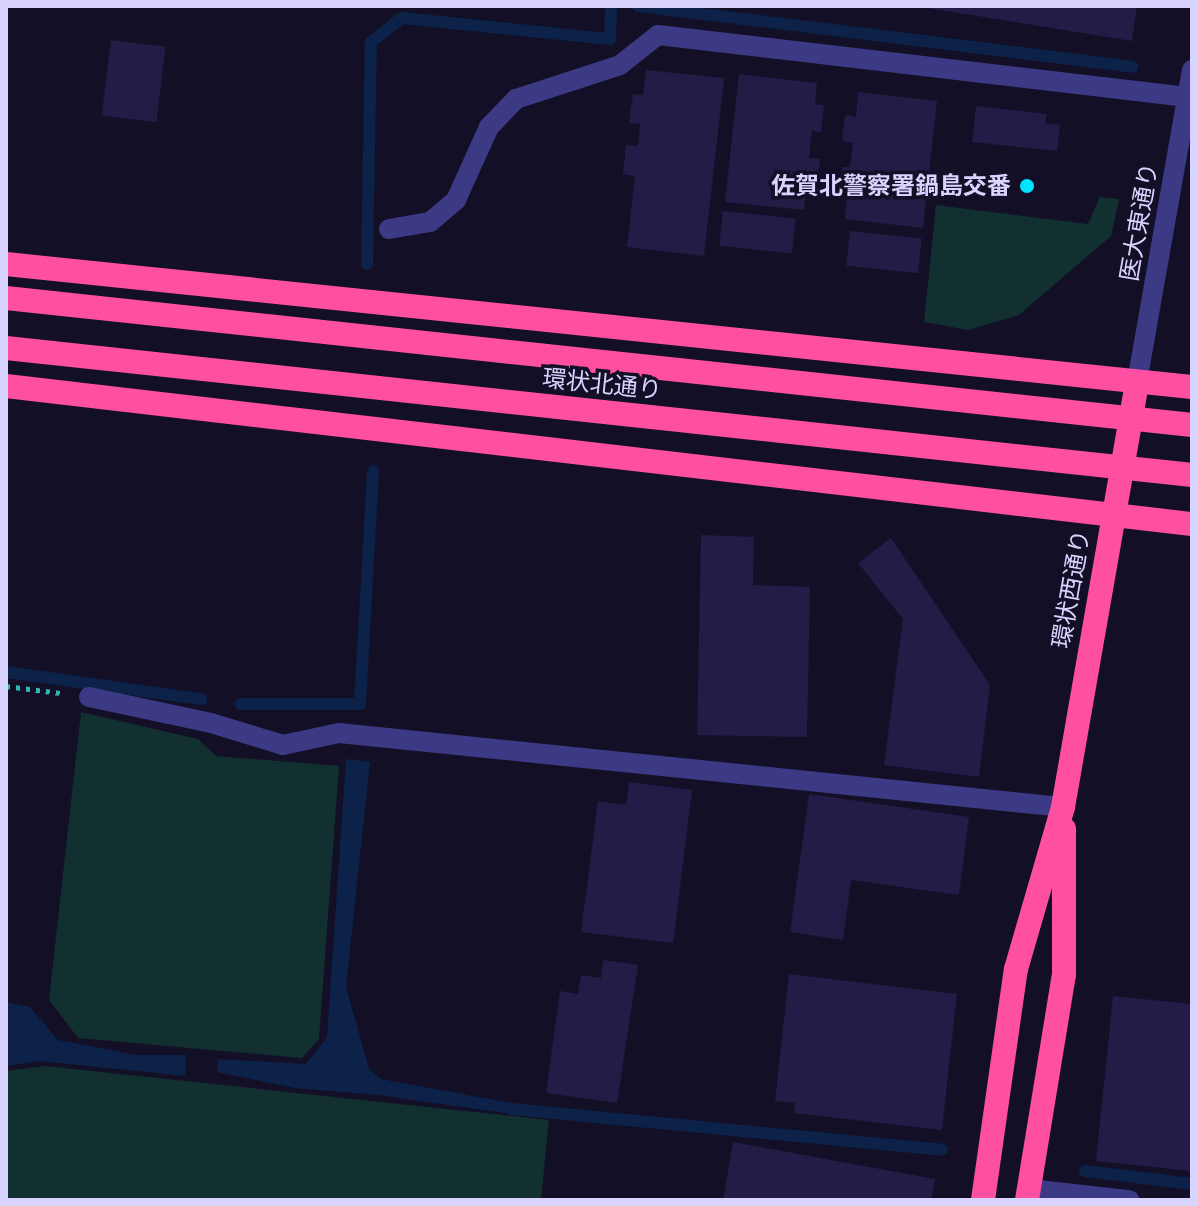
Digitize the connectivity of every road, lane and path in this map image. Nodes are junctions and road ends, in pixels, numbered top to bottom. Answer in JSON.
{"nodes":[{"id":1,"x":1192,"y":70,"type":"edge"},
{"id":2,"x":1187,"y":97,"type":"junction"},
{"id":3,"x":389,"y":229,"type":"dead end"},
{"id":4,"x":6,"y":264,"type":"edge"},
{"id":5,"x":6,"y":298,"type":"edge"},
{"id":6,"x":6,"y":348,"type":"edge"},
{"id":7,"x":1137,"y":382,"type":"junction"},
{"id":8,"x":6,"y":386,"type":"edge"},
{"id":9,"x":1192,"y":387,"type":"edge"},
{"id":10,"x":1192,"y":425,"type":"edge"},
{"id":11,"x":1192,"y":475,"type":"edge"},
{"id":12,"x":1113,"y":516,"type":"junction"},
{"id":13,"x":1192,"y":524,"type":"edge"},
{"id":14,"x":6,"y":686,"type":"edge"},
{"id":15,"x":89,"y":697,"type":"joint"},
{"id":16,"x":1063,"y":807,"type":"junction"},
{"id":17,"x":1028,"y":1195,"type":"edge"},
{"id":18,"x":983,"y":1200,"type":"edge"},
{"id":19,"x":1129,"y":1200,"type":"edge"}],
"edges":[{"from":1,"to":2,"type":"street","name":"医大東通り"},
{"from":2,"to":3,"type":"street"},
{"from":2,"to":7,"type":"street","name":"医大東通り"},
{"from":4,"to":7,"type":"highway"},
{"from":5,"to":10,"type":"highway","name":"環状北通り","bridge":true},
{"from":6,"to":11,"type":"highway","name":"環状北通り","bridge":true},
{"from":7,"to":9,"type":"highway"},
{"from":7,"to":12,"type":"highway","name":"環状西通り"},
{"from":8,"to":12,"type":"highway"},
{"from":12,"to":13,"type":"highway"},
{"from":12,"to":16,"type":"highway","name":"環状西通り"},
{"from":14,"to":15,"type":"path"},
{"from":15,"to":16,"type":"street"},
{"from":16,"to":17,"type":"highway","name":"環状西通り"},
{"from":16,"to":18,"type":"highway","name":"環状西通り"},
{"from":17,"to":19,"type":"street"}]}
